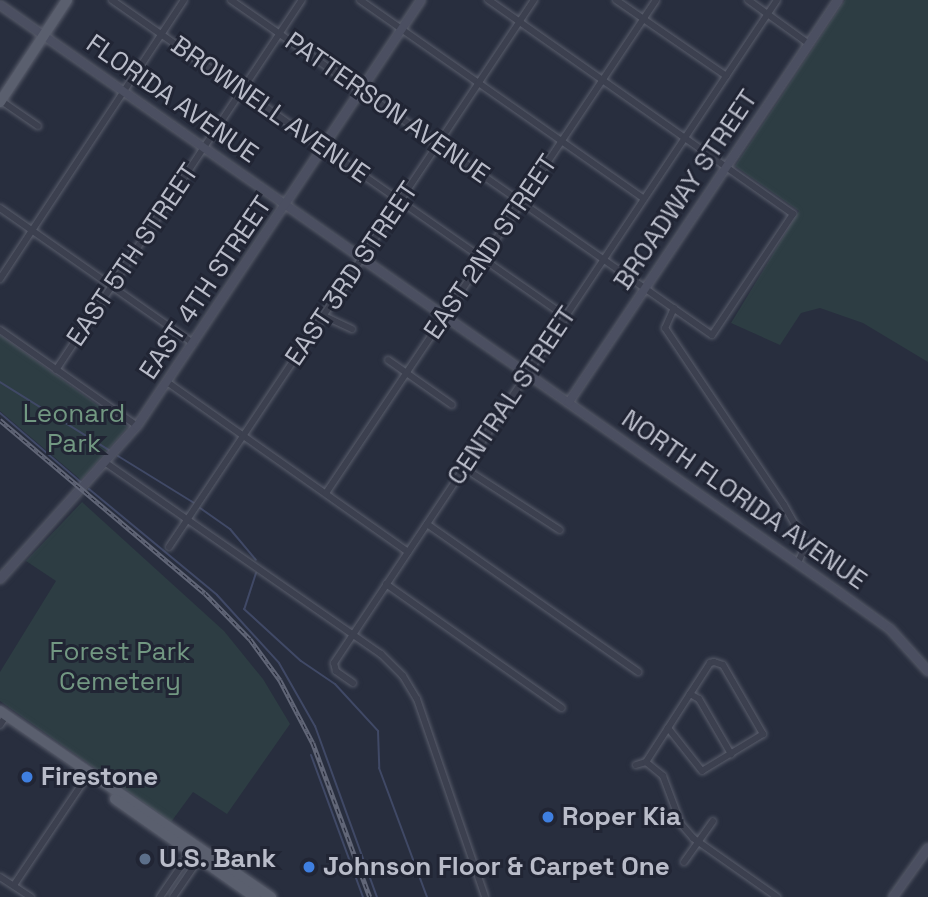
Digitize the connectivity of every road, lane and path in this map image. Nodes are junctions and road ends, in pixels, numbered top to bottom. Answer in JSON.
{"nodes":[{"id":1,"x":67,"y":0,"type":"edge"},
{"id":2,"x":112,"y":0,"type":"edge"},
{"id":3,"x":184,"y":0,"type":"edge"},
{"id":4,"x":231,"y":0,"type":"edge"},
{"id":5,"x":302,"y":0,"type":"edge"},
{"id":6,"x":360,"y":0,"type":"edge"},
{"id":7,"x":421,"y":0,"type":"edge"},
{"id":8,"x":488,"y":0,"type":"edge"},
{"id":9,"x":534,"y":0,"type":"edge"},
{"id":10,"x":616,"y":0,"type":"edge"},
{"id":11,"x":656,"y":0,"type":"edge"},
{"id":12,"x":748,"y":0,"type":"edge"},
{"id":13,"x":777,"y":0,"type":"edge"},
{"id":14,"x":838,"y":0,"type":"edge"},
{"id":15,"x":0,"y":5,"type":"edge"},
{"id":16,"x":768,"y":14,"type":"junction"},
{"id":17,"x":643,"y":19,"type":"junction"},
{"id":18,"x":520,"y":22,"type":"junction"},
{"id":19,"x":402,"y":29,"type":"junction"},
{"id":20,"x":280,"y":33,"type":"junction"},
{"id":21,"x":162,"y":34,"type":"junction"},
{"id":22,"x":44,"y":36,"type":"junction"},
{"id":23,"x":809,"y":44,"type":"junction"},
{"id":24,"x":726,"y":76,"type":"junction"},
{"id":25,"x":604,"y":81,"type":"junction"},
{"id":26,"x":479,"y":84,"type":"junction"},
{"id":27,"x":361,"y":90,"type":"junction"},
{"id":28,"x":124,"y":91,"type":"junction"},
{"id":29,"x":241,"y":91,"type":"junction"},
{"id":30,"x":0,"y":101,"type":"edge"},
{"id":31,"x":38,"y":126,"type":"dead end"},
{"id":32,"x":685,"y":137,"type":"junction"},
{"id":33,"x":562,"y":141,"type":"junction"},
{"id":34,"x":438,"y":145,"type":"junction"},
{"id":35,"x":205,"y":147,"type":"junction"},
{"id":36,"x":324,"y":148,"type":"junction"},
{"id":37,"x":726,"y":167,"type":"junction"},
{"id":38,"x":643,"y":198,"type":"junction"},
{"id":39,"x":400,"y":202,"type":"junction"},
{"id":40,"x":521,"y":202,"type":"junction"},
{"id":41,"x":288,"y":204,"type":"junction"},
{"id":42,"x":0,"y":208,"type":"edge"},
{"id":43,"x":32,"y":230,"type":"junction"},
{"id":44,"x":363,"y":258,"type":"junction"},
{"id":45,"x":483,"y":259,"type":"junction"},
{"id":46,"x":603,"y":260,"type":"junction"},
{"id":47,"x":0,"y":279,"type":"edge"},
{"id":48,"x":113,"y":286,"type":"junction"},
{"id":49,"x":646,"y":288,"type":"junction"},
{"id":50,"x":674,"y":308,"type":"junction"},
{"id":51,"x":445,"y":315,"type":"junction"},
{"id":52,"x":324,"y":316,"type":"junction"},
{"id":53,"x":565,"y":316,"type":"junction"},
{"id":54,"x":352,"y":329,"type":"dead end"},
{"id":55,"x":0,"y":330,"type":"edge"},
{"id":56,"x":193,"y":343,"type":"junction"},
{"id":57,"x":388,"y":360,"type":"dead end"},
{"id":58,"x":56,"y":370,"type":"junction"},
{"id":59,"x":406,"y":373,"type":"junction"},
{"id":60,"x":527,"y":373,"type":"junction"},
{"id":61,"x":167,"y":382,"type":"junction"},
{"id":62,"x":569,"y":402,"type":"junction"},
{"id":63,"x":452,"y":405,"type":"dead end"},
{"id":64,"x":137,"y":426,"type":"junction"},
{"id":65,"x":244,"y":436,"type":"junction"},
{"id":66,"x":106,"y":463,"type":"junction"},
{"id":67,"x":464,"y":468,"type":"junction"},
{"id":68,"x":326,"y":494,"type":"junction"},
{"id":69,"x":187,"y":520,"type":"junction"},
{"id":70,"x":427,"y":524,"type":"junction"},
{"id":71,"x":560,"y":530,"type":"dead end"},
{"id":72,"x":805,"y":542,"type":"junction"},
{"id":73,"x":169,"y":547,"type":"dead end"},
{"id":74,"x":408,"y":552,"type":"junction"},
{"id":75,"x":811,"y":553,"type":"dead end"},
{"id":76,"x":798,"y":563,"type":"junction"},
{"id":77,"x":0,"y":579,"type":"edge"},
{"id":78,"x":386,"y":584,"type":"junction"},
{"id":79,"x":354,"y":635,"type":"junction"},
{"id":80,"x":928,"y":671,"type":"edge"},
{"id":81,"x":638,"y":672,"type":"dead end"},
{"id":82,"x":353,"y":683,"type":"dead end"},
{"id":83,"x":690,"y":694,"type":"junction"},
{"id":84,"x":562,"y":708,"type":"dead end"},
{"id":85,"x":1,"y":718,"type":"edge"},
{"id":86,"x":668,"y":728,"type":"junction"},
{"id":87,"x":732,"y":754,"type":"junction"},
{"id":88,"x":646,"y":762,"type":"junction"},
{"id":89,"x":636,"y":765,"type":"dead end"},
{"id":90,"x":86,"y":778,"type":"junction"},
{"id":91,"x":713,"y":821,"type":"dead end"},
{"id":92,"x":698,"y":842,"type":"junction"},
{"id":93,"x":928,"y":848,"type":"edge"},
{"id":94,"x":197,"y":854,"type":"junction"},
{"id":95,"x":684,"y":862,"type":"dead end"},
{"id":96,"x":0,"y":877,"type":"edge"},
{"id":97,"x":14,"y":885,"type":"junction"},
{"id":98,"x":31,"y":897,"type":"edge"},
{"id":99,"x":160,"y":897,"type":"edge"},
{"id":100,"x":173,"y":897,"type":"edge"},
{"id":101,"x":255,"y":897,"type":"edge"},
{"id":102,"x":271,"y":897,"type":"edge"},
{"id":103,"x":485,"y":897,"type":"edge"},
{"id":104,"x":777,"y":897,"type":"edge"},
{"id":105,"x":893,"y":897,"type":"edge"}],
"edges":[{"from":1,"to":22,"type":"main road"},
{"from":2,"to":21,"type":"street","name":"BROWNELL AVENUE"},
{"from":3,"to":21,"type":"street"},
{"from":4,"to":20,"type":"street","name":"PATTERSON AVENUE"},
{"from":5,"to":20,"type":"street","name":"EAST 5TH STREET"},
{"from":6,"to":19,"type":"street"},
{"from":7,"to":19,"type":"street","name":"EAST 4TH STREET"},
{"from":8,"to":18,"type":"street"},
{"from":9,"to":18,"type":"street","name":"EAST 3RD STREET"},
{"from":10,"to":17,"type":"street"},
{"from":11,"to":17,"type":"street","name":"EAST 2ND STREET"},
{"from":12,"to":16,"type":"street"},
{"from":13,"to":16,"type":"street","name":"CENTRAL STREET"},
{"from":14,"to":23,"type":"street","name":"BROADWAY STREET"},
{"from":15,"to":22,"type":"street","name":"FLORIDA AVENUE"},
{"from":16,"to":23,"type":"street"},
{"from":16,"to":24,"type":"street","name":"CENTRAL STREET"},
{"from":17,"to":24,"type":"street"},
{"from":17,"to":25,"type":"street","name":"EAST 2ND STREET"},
{"from":18,"to":25,"type":"street"},
{"from":18,"to":26,"type":"street","name":"EAST 3RD STREET"},
{"from":19,"to":26,"type":"street"},
{"from":19,"to":27,"type":"street","name":"EAST 4TH STREET"},
{"from":20,"to":27,"type":"street","name":"PATTERSON AVENUE"},
{"from":20,"to":29,"type":"street","name":"EAST 5TH STREET"},
{"from":21,"to":28,"type":"street"},
{"from":21,"to":29,"type":"street","name":"BROWNELL AVENUE"},
{"from":22,"to":28,"type":"street","name":"FLORIDA AVENUE"},
{"from":22,"to":30,"type":"main road"},
{"from":23,"to":37,"type":"street","name":"BROADWAY STREET"},
{"from":24,"to":32,"type":"street","name":"CENTRAL STREET"},
{"from":25,"to":32,"type":"street"},
{"from":25,"to":33,"type":"street","name":"EAST 2ND STREET"},
{"from":26,"to":33,"type":"street"},
{"from":26,"to":34,"type":"street","name":"EAST 3RD STREET"},
{"from":27,"to":34,"type":"street","name":"PATTERSON AVENUE"},
{"from":27,"to":36,"type":"street","name":"EAST 4TH STREET"},
{"from":28,"to":35,"type":"street","name":"FLORIDA AVENUE"},
{"from":28,"to":43,"type":"street"},
{"from":29,"to":35,"type":"street","name":"EAST 5TH STREET"},
{"from":29,"to":36,"type":"street","name":"BROWNELL AVENUE"},
{"from":30,"to":31,"type":"street"},
{"from":32,"to":37,"type":"street"},
{"from":32,"to":38,"type":"street","name":"CENTRAL STREET"},
{"from":33,"to":38,"type":"street"},
{"from":33,"to":40,"type":"street","name":"EAST 2ND STREET"},
{"from":34,"to":39,"type":"street","name":"EAST 3RD STREET"},
{"from":34,"to":40,"type":"street","name":"PATTERSON AVENUE"},
{"from":35,"to":41,"type":"street","name":"FLORIDA AVENUE"},
{"from":35,"to":48,"type":"street","name":"EAST 5TH STREET"},
{"from":36,"to":39,"type":"street","name":"BROWNELL AVENUE"},
{"from":36,"to":41,"type":"street","name":"EAST 4TH STREET"},
{"from":37,"to":49,"type":"street","name":"BROADWAY STREET"},
{"from":37,"to":50,"type":"street","name":"PATTERSON AVENUE"},
{"from":38,"to":46,"type":"street","name":"CENTRAL STREET"},
{"from":39,"to":44,"type":"street","name":"EAST 3RD STREET"},
{"from":39,"to":45,"type":"street","name":"BROWNELL AVENUE"},
{"from":40,"to":45,"type":"street","name":"EAST 2ND STREET"},
{"from":40,"to":46,"type":"street","name":"PATTERSON AVENUE"},
{"from":41,"to":44,"type":"street","name":"FLORIDA AVENUE"},
{"from":41,"to":56,"type":"street","name":"EAST 4TH STREET"},
{"from":42,"to":43,"type":"street"},
{"from":43,"to":47,"type":"street"},
{"from":43,"to":48,"type":"street"},
{"from":44,"to":51,"type":"street","name":"FLORIDA AVENUE"},
{"from":44,"to":52,"type":"street","name":"EAST 3RD STREET"},
{"from":45,"to":51,"type":"street","name":"EAST 2ND STREET"},
{"from":45,"to":53,"type":"street","name":"BROWNELL AVENUE"},
{"from":46,"to":49,"type":"street","name":"PATTERSON AVENUE"},
{"from":46,"to":53,"type":"street","name":"CENTRAL STREET"},
{"from":48,"to":56,"type":"street"},
{"from":48,"to":58,"type":"street","name":"EAST 5TH STREET"},
{"from":49,"to":50,"type":"street","name":"PATTERSON AVENUE"},
{"from":49,"to":62,"type":"street","name":"BROADWAY STREET"},
{"from":50,"to":72,"type":"street"},
{"from":51,"to":59,"type":"street","name":"EAST 2ND STREET"},
{"from":51,"to":60,"type":"street","name":"FLORIDA AVENUE"},
{"from":52,"to":54,"type":"street"},
{"from":52,"to":65,"type":"street","name":"EAST 3RD STREET"},
{"from":53,"to":60,"type":"street","name":"CENTRAL STREET"},
{"from":55,"to":58,"type":"street"},
{"from":56,"to":61,"type":"street","name":"EAST 4TH STREET"},
{"from":57,"to":59,"type":"street"},
{"from":58,"to":64,"type":"street"},
{"from":59,"to":63,"type":"street"},
{"from":59,"to":68,"type":"street","name":"EAST 2ND STREET"},
{"from":60,"to":62,"type":"street","name":"NORTH FLORIDA AVENUE"},
{"from":60,"to":67,"type":"street","name":"CENTRAL STREET"},
{"from":61,"to":64,"type":"street","name":"EAST 4TH STREET"},
{"from":61,"to":65,"type":"street"},
{"from":62,"to":76,"type":"street","name":"NORTH FLORIDA AVENUE"},
{"from":64,"to":66,"type":"street","name":"EAST 4TH STREET"},
{"from":65,"to":68,"type":"street"},
{"from":65,"to":69,"type":"street","name":"EAST 3RD STREET"},
{"from":66,"to":69,"type":"street"},
{"from":66,"to":77,"type":"street","name":"EAST 4TH STREET"},
{"from":67,"to":70,"type":"street","name":"CENTRAL STREET"},
{"from":67,"to":71,"type":"street"},
{"from":68,"to":74,"type":"street"},
{"from":69,"to":73,"type":"street","name":"EAST 3RD STREET"},
{"from":69,"to":79,"type":"street"},
{"from":70,"to":74,"type":"street","name":"CENTRAL STREET"},
{"from":70,"to":81,"type":"street"},
{"from":72,"to":75,"type":"street"},
{"from":72,"to":76,"type":"street"},
{"from":74,"to":78,"type":"street","name":"CENTRAL STREET"},
{"from":76,"to":80,"type":"street","name":"NORTH FLORIDA AVENUE"},
{"from":78,"to":79,"type":"street","name":"CENTRAL STREET"},
{"from":78,"to":84,"type":"street"},
{"from":79,"to":82,"type":"street","name":"CENTRAL STREET"},
{"from":79,"to":103,"type":"street"},
{"from":83,"to":86,"type":"street"},
{"from":83,"to":87,"type":"street"},
{"from":83,"to":87,"type":"street"},
{"from":85,"to":90,"type":"main road"},
{"from":85,"to":94,"type":"main road"},
{"from":86,"to":87,"type":"street"},
{"from":86,"to":88,"type":"street"},
{"from":88,"to":89,"type":"street"},
{"from":88,"to":92,"type":"street"},
{"from":90,"to":94,"type":"main road"},
{"from":90,"to":97,"type":"street"},
{"from":91,"to":92,"type":"street"},
{"from":92,"to":95,"type":"street"},
{"from":92,"to":104,"type":"street"},
{"from":93,"to":105,"type":"street"},
{"from":94,"to":99,"type":"street"},
{"from":94,"to":100,"type":"street"},
{"from":94,"to":101,"type":"main road"},
{"from":94,"to":102,"type":"main road"},
{"from":96,"to":97,"type":"street"},
{"from":97,"to":98,"type":"street"}]}
